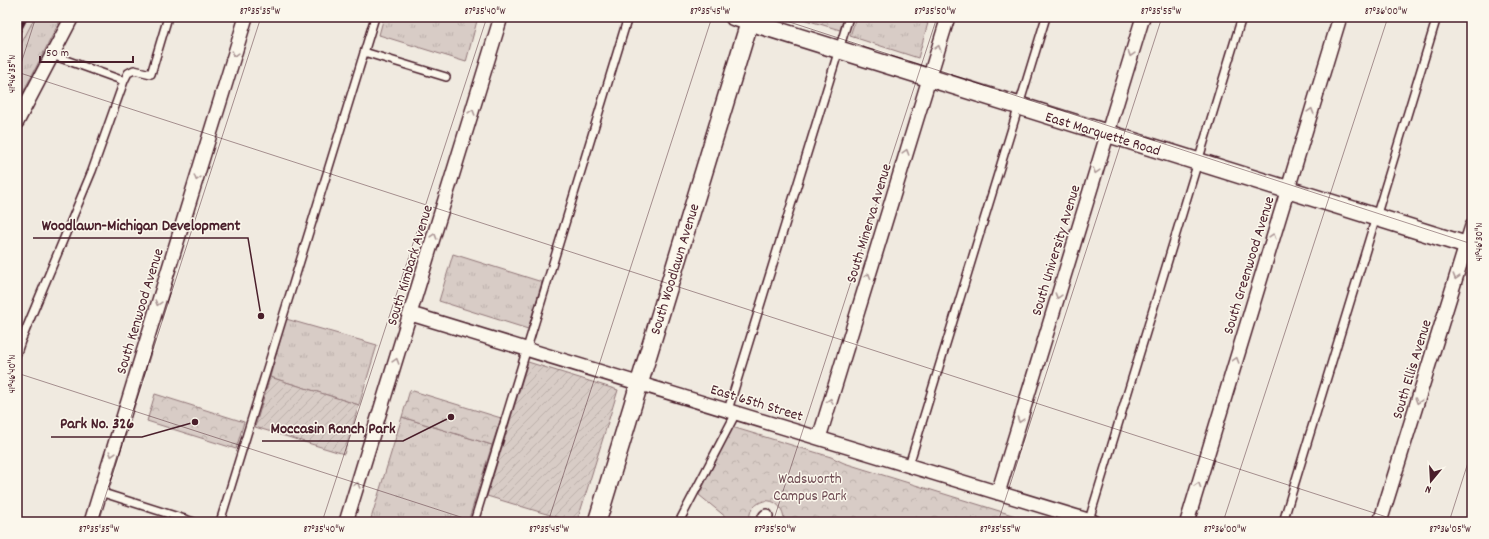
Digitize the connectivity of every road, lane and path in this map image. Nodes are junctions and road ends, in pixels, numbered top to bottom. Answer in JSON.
{"nodes":[{"id":1,"x":72,"y":17,"type":"edge"},
{"id":2,"x":168,"y":17,"type":"edge"},
{"id":3,"x":246,"y":17,"type":"edge"},
{"id":4,"x":375,"y":17,"type":"edge"},
{"id":5,"x":501,"y":17,"type":"edge"},
{"id":6,"x":628,"y":17,"type":"edge"},
{"id":7,"x":848,"y":17,"type":"edge"},
{"id":8,"x":948,"y":17,"type":"edge"},
{"id":9,"x":1046,"y":17,"type":"edge"},
{"id":10,"x":1143,"y":17,"type":"edge"},
{"id":11,"x":1242,"y":17,"type":"edge"},
{"id":12,"x":1340,"y":17,"type":"edge"},
{"id":13,"x":1436,"y":17,"type":"edge"},
{"id":14,"x":745,"y":19,"type":"edge"},
{"id":15,"x":838,"y":50,"type":"junction"},
{"id":16,"x":364,"y":52,"type":"junction"},
{"id":17,"x":52,"y":56,"type":"junction"},
{"id":18,"x":446,"y":77,"type":"dead end"},
{"id":19,"x":929,"y":79,"type":"junction"},
{"id":20,"x":124,"y":81,"type":"junction"},
{"id":21,"x":1018,"y":106,"type":"junction"},
{"id":22,"x":17,"y":122,"type":"edge"},
{"id":23,"x":1107,"y":134,"type":"junction"},
{"id":24,"x":1197,"y":162,"type":"junction"},
{"id":25,"x":1287,"y":190,"type":"junction"},
{"id":26,"x":1376,"y":217,"type":"junction"},
{"id":27,"x":1472,"y":226,"type":"edge"},
{"id":28,"x":1469,"y":246,"type":"edge"},
{"id":29,"x":411,"y":314,"type":"junction"},
{"id":30,"x":527,"y":349,"type":"junction"},
{"id":31,"x":17,"y":353,"type":"edge"},
{"id":32,"x":639,"y":383,"type":"junction"},
{"id":33,"x":732,"y":412,"type":"junction"},
{"id":34,"x":819,"y":438,"type":"junction"},
{"id":35,"x":908,"y":465,"type":"junction"},
{"id":36,"x":100,"y":492,"type":"junction"},
{"id":37,"x":998,"y":493,"type":"junction"},
{"id":38,"x":1091,"y":521,"type":"edge"},
{"id":39,"x":91,"y":522,"type":"edge"},
{"id":40,"x":194,"y":522,"type":"edge"},
{"id":41,"x":220,"y":522,"type":"edge"},
{"id":42,"x":346,"y":522,"type":"edge"},
{"id":43,"x":474,"y":522,"type":"edge"},
{"id":44,"x":597,"y":522,"type":"edge"},
{"id":45,"x":679,"y":522,"type":"edge"},
{"id":46,"x":1187,"y":522,"type":"edge"},
{"id":47,"x":1283,"y":522,"type":"edge"},
{"id":48,"x":1380,"y":522,"type":"edge"}],
"edges":[{"from":1,"to":17,"type":"street"},
{"from":2,"to":20,"type":"lane"},
{"from":3,"to":36,"type":"street","name":"South Kenwood Avenue","one_way":true},
{"from":4,"to":16,"type":"lane"},
{"from":29,"to":5,"type":"street","name":"South Kimbark Avenue","one_way":true},
{"from":6,"to":30,"type":"lane"},
{"from":7,"to":15,"type":"lane"},
{"from":19,"to":8,"type":"street","name":"South Minerva Avenue","one_way":true},
{"from":9,"to":21,"type":"lane"},
{"from":10,"to":23,"type":"street","name":"South University Avenue","one_way":true},
{"from":11,"to":24,"type":"lane"},
{"from":25,"to":12,"type":"street","name":"South Greenwood Avenue","one_way":true},
{"from":13,"to":26,"type":"lane"},
{"from":14,"to":15,"type":"street","name":"East Marquette Road"},
{"from":14,"to":32,"type":"street","name":"South Woodlawn Avenue"},
{"from":15,"to":19,"type":"street","name":"East Marquette Road"},
{"from":15,"to":33,"type":"lane"},
{"from":16,"to":18,"type":"lane"},
{"from":16,"to":41,"type":"lane"},
{"from":17,"to":20,"type":"lane"},
{"from":17,"to":22,"type":"street"},
{"from":19,"to":21,"type":"street","name":"East Marquette Road"},
{"from":34,"to":19,"type":"street","name":"South Minerva Avenue","one_way":true},
{"from":20,"to":31,"type":"lane"},
{"from":21,"to":23,"type":"street","name":"East Marquette Road"},
{"from":21,"to":35,"type":"lane"},
{"from":23,"to":24,"type":"street","name":"East Marquette Road"},
{"from":23,"to":37,"type":"street","name":"South University Avenue","one_way":true},
{"from":24,"to":25,"type":"street","name":"East Marquette Road"},
{"from":24,"to":38,"type":"lane"},
{"from":25,"to":26,"type":"street","name":"East Marquette Road"},
{"from":46,"to":25,"type":"street","name":"South Greenwood Avenue","one_way":true},
{"from":26,"to":28,"type":"street","name":"East Marquette Road"},
{"from":26,"to":47,"type":"lane"},
{"from":27,"to":28,"type":"street","name":"South Ellis Avenue"},
{"from":28,"to":48,"type":"street","name":"South Ellis Avenue","one_way":true},
{"from":29,"to":30,"type":"street","name":"East 65th Street"},
{"from":42,"to":29,"type":"street","name":"South Kimbark Avenue","one_way":true},
{"from":30,"to":32,"type":"street","name":"East 65th Street"},
{"from":30,"to":43,"type":"lane"},
{"from":32,"to":33,"type":"street","name":"East 65th Street"},
{"from":32,"to":44,"type":"street","name":"South Woodlawn Avenue"},
{"from":33,"to":34,"type":"street","name":"East 65th Street"},
{"from":33,"to":45,"type":"lane"},
{"from":34,"to":35,"type":"street","name":"East 65th Street"},
{"from":35,"to":37,"type":"street","name":"East 65th Street"},
{"from":36,"to":39,"type":"street","name":"South Kenwood Avenue"},
{"from":36,"to":40,"type":"lane"},
{"from":37,"to":38,"type":"street","name":"East 65th Street"}]}
